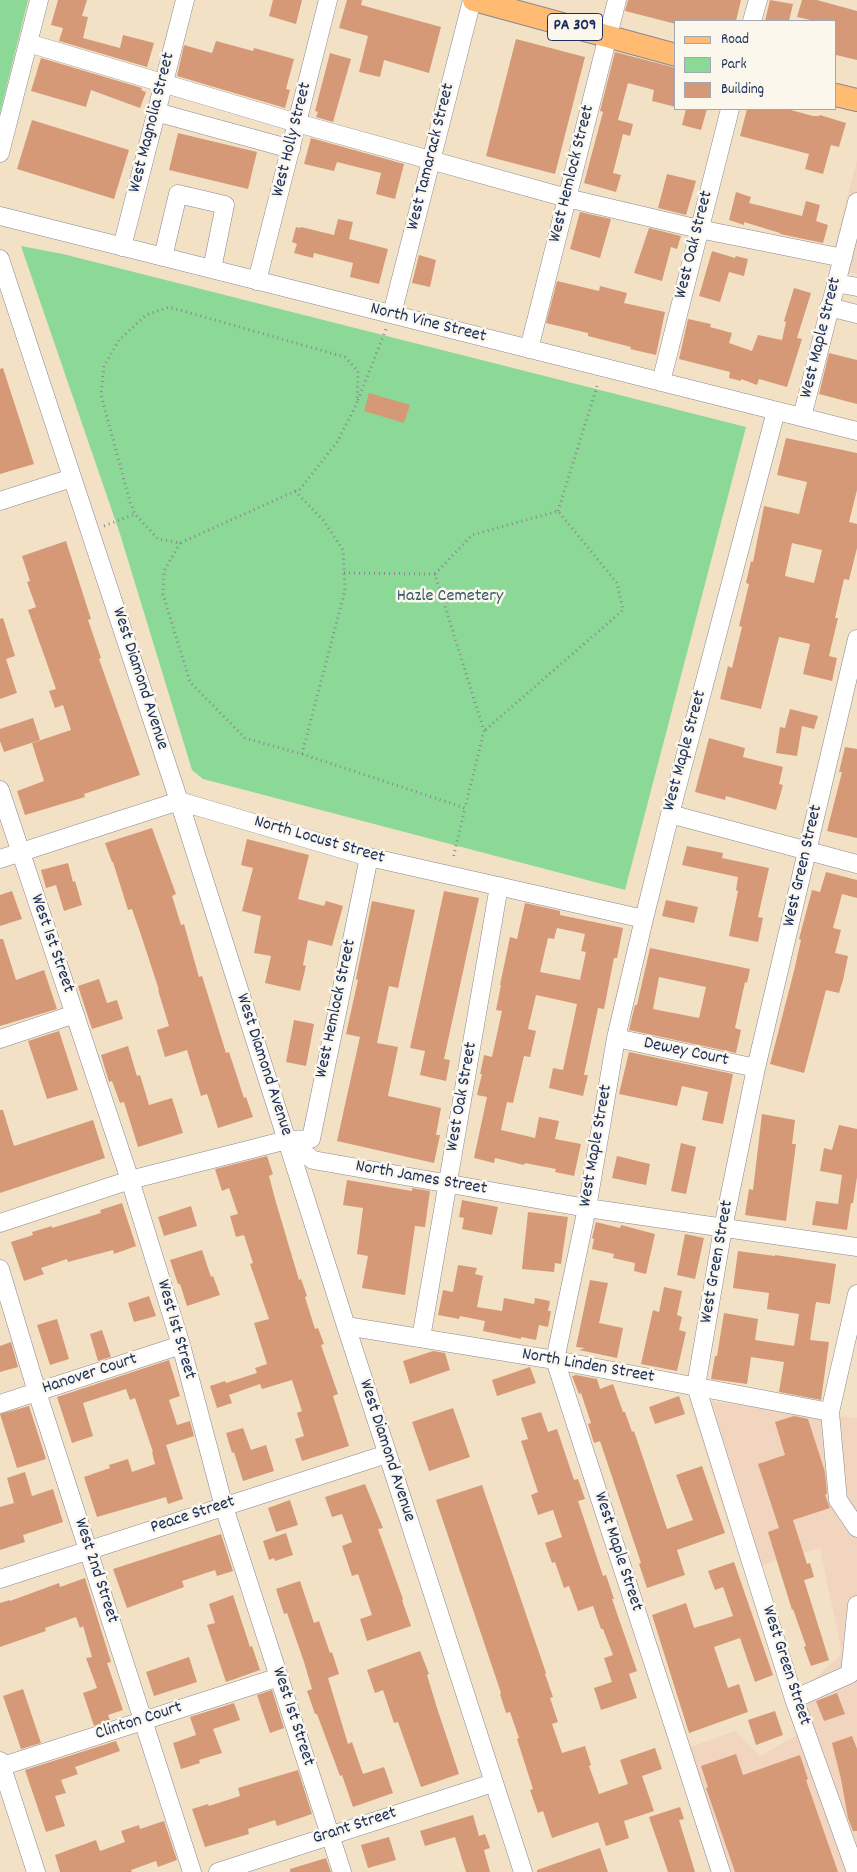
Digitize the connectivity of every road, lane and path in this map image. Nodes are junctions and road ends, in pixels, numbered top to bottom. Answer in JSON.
{"nodes":[{"id":1,"x":39,"y":0,"type":"edge"},
{"id":2,"x":185,"y":0,"type":"edge"},
{"id":3,"x":328,"y":0,"type":"edge"},
{"id":4,"x":473,"y":0,"type":"edge"},
{"id":5,"x":617,"y":0,"type":"edge"},
{"id":6,"x":758,"y":0,"type":"edge"},
{"id":7,"x":752,"y":20,"type":"edge"},
{"id":8,"x":608,"y":36,"type":"junction"},
{"id":9,"x":28,"y":43,"type":"junction"},
{"id":10,"x":674,"y":54,"type":"edge"},
{"id":11,"x":163,"y":84,"type":"junction"},
{"id":12,"x":837,"y":95,"type":"edge"},
{"id":13,"x":857,"y":100,"type":"edge"},
{"id":14,"x":730,"y":110,"type":"edge"},
{"id":15,"x":156,"y":112,"type":"junction"},
{"id":16,"x":297,"y":124,"type":"junction"},
{"id":17,"x":291,"y":148,"type":"junction"},
{"id":18,"x":0,"y":153,"type":"edge"},
{"id":19,"x":432,"y":160,"type":"junction"},
{"id":20,"x":567,"y":198,"type":"junction"},
{"id":21,"x":857,"y":202,"type":"edge"},
{"id":22,"x":0,"y":216,"type":"edge"},
{"id":23,"x":699,"y":229,"type":"junction"},
{"id":24,"x":122,"y":247,"type":"junction"},
{"id":25,"x":163,"y":257,"type":"junction"},
{"id":26,"x":843,"y":258,"type":"junction"},
{"id":27,"x":0,"y":259,"type":"edge"},
{"id":28,"x":212,"y":269,"type":"junction"},
{"id":29,"x":257,"y":281,"type":"junction"},
{"id":30,"x":836,"y":283,"type":"junction"},
{"id":31,"x":857,"y":287,"type":"edge"},
{"id":32,"x":829,"y":307,"type":"junction"},
{"id":33,"x":392,"y":314,"type":"junction"},
{"id":34,"x":857,"y":314,"type":"edge"},
{"id":35,"x":529,"y":349,"type":"junction"},
{"id":36,"x":603,"y":367,"type":"junction"},
{"id":37,"x":661,"y":382,"type":"junction"},
{"id":38,"x":357,"y":403,"type":"junction"},
{"id":39,"x":776,"y":410,"type":"junction"},
{"id":40,"x":802,"y":417,"type":"junction"},
{"id":41,"x":857,"y":431,"type":"edge"},
{"id":42,"x":72,"y":478,"type":"junction"},
{"id":43,"x":295,"y":491,"type":"junction"},
{"id":44,"x":0,"y":501,"type":"edge"},
{"id":45,"x":558,"y":511,"type":"junction"},
{"id":46,"x":135,"y":514,"type":"junction"},
{"id":47,"x":89,"y":531,"type":"junction"},
{"id":48,"x":180,"y":543,"type":"junction"},
{"id":49,"x":344,"y":573,"type":"junction"},
{"id":50,"x":435,"y":574,"type":"junction"},
{"id":51,"x":857,"y":639,"type":"edge"},
{"id":52,"x":484,"y":730,"type":"junction"},
{"id":53,"x":302,"y":754,"type":"junction"},
{"id":54,"x":0,"y":790,"type":"edge"},
{"id":55,"x":179,"y":801,"type":"junction"},
{"id":56,"x":465,"y":808,"type":"junction"},
{"id":57,"x":670,"y":814,"type":"junction"},
{"id":58,"x":807,"y":850,"type":"junction"},
{"id":59,"x":20,"y":853,"type":"junction"},
{"id":60,"x":369,"y":857,"type":"junction"},
{"id":61,"x":0,"y":859,"type":"edge"},
{"id":62,"x":857,"y":864,"type":"edge"},
{"id":63,"x":449,"y":875,"type":"junction"},
{"id":64,"x":499,"y":886,"type":"junction"},
{"id":65,"x":644,"y":919,"type":"junction"},
{"id":66,"x":75,"y":1014,"type":"junction"},
{"id":67,"x":616,"y":1038,"type":"junction"},
{"id":68,"x":0,"y":1039,"type":"edge"},
{"id":69,"x":756,"y":1068,"type":"junction"},
{"id":70,"x":287,"y":1140,"type":"junction"},
{"id":71,"x":130,"y":1180,"type":"junction"},
{"id":72,"x":448,"y":1183,"type":"junction"},
{"id":73,"x":587,"y":1208,"type":"junction"},
{"id":74,"x":0,"y":1223,"type":"edge"},
{"id":75,"x":723,"y":1228,"type":"junction"},
{"id":76,"x":857,"y":1247,"type":"edge"},
{"id":77,"x":0,"y":1269,"type":"edge"},
{"id":78,"x":857,"y":1294,"type":"edge"},
{"id":79,"x":346,"y":1326,"type":"junction"},
{"id":80,"x":421,"y":1338,"type":"junction"},
{"id":81,"x":181,"y":1346,"type":"junction"},
{"id":82,"x":555,"y":1360,"type":"junction"},
{"id":83,"x":696,"y":1386,"type":"junction"},
{"id":84,"x":37,"y":1392,"type":"junction"},
{"id":85,"x":0,"y":1404,"type":"edge"},
{"id":86,"x":830,"y":1412,"type":"junction"},
{"id":87,"x":387,"y":1454,"type":"junction"},
{"id":88,"x":224,"y":1506,"type":"junction"},
{"id":89,"x":857,"y":1528,"type":"edge"},
{"id":90,"x":88,"y":1550,"type":"junction"},
{"id":91,"x":0,"y":1579,"type":"edge"},
{"id":92,"x":857,"y":1605,"type":"edge"},
{"id":93,"x":278,"y":1677,"type":"junction"},
{"id":94,"x":794,"y":1699,"type":"junction"},
{"id":95,"x":143,"y":1721,"type":"junction"},
{"id":96,"x":1,"y":1765,"type":"edge"},
{"id":97,"x":493,"y":1782,"type":"junction"},
{"id":98,"x":330,"y":1836,"type":"junction"},
{"id":99,"x":36,"y":1872,"type":"edge"},
{"id":100,"x":192,"y":1872,"type":"edge"},
{"id":101,"x":218,"y":1872,"type":"edge"},
{"id":102,"x":342,"y":1872,"type":"edge"},
{"id":103,"x":522,"y":1872,"type":"edge"},
{"id":104,"x":721,"y":1872,"type":"edge"},
{"id":105,"x":856,"y":1872,"type":"edge"}],
"edges":[{"from":1,"to":9,"type":"street"},
{"from":2,"to":11,"type":"street","name":"West Magnolia Street"},
{"from":3,"to":16,"type":"street","name":"West Holly Street"},
{"from":4,"to":8,"type":"main road","number":"PA 309"},
{"from":4,"to":19,"type":"street","name":"West Tamarack Street"},
{"from":5,"to":8,"type":"street","name":"West Hemlock Street"},
{"from":6,"to":7,"type":"street"},
{"from":8,"to":10,"type":"main road","number":"PA 309"},
{"from":8,"to":20,"type":"street","name":"West Hemlock Street"},
{"from":9,"to":11,"type":"street"},
{"from":9,"to":18,"type":"street"},
{"from":11,"to":15,"type":"street","name":"West Magnolia Street"},
{"from":11,"to":16,"type":"street"},
{"from":12,"to":13,"type":"main road"},
{"from":14,"to":23,"type":"street","name":"West Oak Street"},
{"from":15,"to":17,"type":"street"},
{"from":15,"to":24,"type":"street","name":"West Magnolia Street"},
{"from":16,"to":17,"type":"street","name":"West Holly Street"},
{"from":16,"to":19,"type":"street"},
{"from":17,"to":29,"type":"street","name":"West Holly Street"},
{"from":19,"to":20,"type":"street"},
{"from":19,"to":33,"type":"street","name":"West Tamarack Street"},
{"from":20,"to":23,"type":"street"},
{"from":20,"to":35,"type":"street","name":"West Hemlock Street"},
{"from":21,"to":26,"type":"street","name":"West Maple Street"},
{"from":22,"to":24,"type":"street","name":"North Vine Street"},
{"from":23,"to":26,"type":"street"},
{"from":23,"to":37,"type":"street","name":"West Oak Street"},
{"from":24,"to":25,"type":"street","name":"North Vine Street"},
{"from":25,"to":28,"type":"street","name":"North Vine Street"},
{"from":25,"to":28,"type":"street"},
{"from":26,"to":30,"type":"street","name":"West Maple Street"},
{"from":27,"to":42,"type":"street","name":"West Diamond Avenue"},
{"from":28,"to":29,"type":"street","name":"North Vine Street"},
{"from":29,"to":33,"type":"street","name":"North Vine Street"},
{"from":30,"to":31,"type":"street"},
{"from":30,"to":32,"type":"street","name":"West Maple Street"},
{"from":32,"to":34,"type":"street"},
{"from":32,"to":40,"type":"street","name":"West Maple Street"},
{"from":33,"to":35,"type":"street","name":"North Vine Street"},
{"from":33,"to":38,"type":"path"},
{"from":35,"to":36,"type":"street","name":"North Vine Street"},
{"from":36,"to":37,"type":"street","name":"North Vine Street"},
{"from":36,"to":45,"type":"path"},
{"from":37,"to":39,"type":"street","name":"North Vine Street"},
{"from":38,"to":43,"type":"path"},
{"from":38,"to":46,"type":"path"},
{"from":39,"to":40,"type":"street","name":"North Vine Street"},
{"from":39,"to":57,"type":"street","name":"West Maple Street"},
{"from":40,"to":41,"type":"street","name":"North Vine Street"},
{"from":42,"to":44,"type":"street"},
{"from":42,"to":47,"type":"street","name":"West Diamond Avenue"},
{"from":43,"to":48,"type":"path"},
{"from":43,"to":49,"type":"path"},
{"from":45,"to":50,"type":"path"},
{"from":45,"to":52,"type":"path"},
{"from":46,"to":47,"type":"path"},
{"from":46,"to":48,"type":"path"},
{"from":47,"to":55,"type":"street","name":"West Diamond Avenue"},
{"from":48,"to":53,"type":"path"},
{"from":49,"to":50,"type":"path"},
{"from":49,"to":53,"type":"path"},
{"from":50,"to":52,"type":"path"},
{"from":51,"to":58,"type":"street","name":"West Green Street"},
{"from":52,"to":56,"type":"path"},
{"from":53,"to":56,"type":"path"},
{"from":54,"to":59,"type":"street","name":"West 1st Street"},
{"from":55,"to":59,"type":"street"},
{"from":55,"to":60,"type":"street","name":"North Locust Street"},
{"from":55,"to":70,"type":"street","name":"West Diamond Avenue"},
{"from":56,"to":63,"type":"path"},
{"from":57,"to":58,"type":"street"},
{"from":57,"to":65,"type":"street","name":"West Maple Street"},
{"from":58,"to":62,"type":"street"},
{"from":58,"to":69,"type":"street","name":"West Green Street"},
{"from":59,"to":61,"type":"street"},
{"from":59,"to":66,"type":"street","name":"West 1st Street"},
{"from":60,"to":63,"type":"street","name":"North Locust Street"},
{"from":60,"to":70,"type":"street","name":"West Hemlock Street"},
{"from":63,"to":64,"type":"street","name":"North Locust Street"},
{"from":64,"to":65,"type":"street","name":"North Locust Street"},
{"from":64,"to":72,"type":"street","name":"West Oak Street"},
{"from":65,"to":67,"type":"street","name":"West Maple Street"},
{"from":66,"to":68,"type":"street"},
{"from":66,"to":71,"type":"street","name":"West 1st Street"},
{"from":67,"to":69,"type":"street","name":"Dewey Court"},
{"from":67,"to":73,"type":"street","name":"West Maple Street"},
{"from":69,"to":75,"type":"street","name":"West Green Street"},
{"from":70,"to":71,"type":"street"},
{"from":70,"to":72,"type":"street","name":"North James Street"},
{"from":70,"to":79,"type":"street","name":"West Diamond Avenue"},
{"from":71,"to":74,"type":"street"},
{"from":71,"to":81,"type":"street","name":"West 1st Street"},
{"from":72,"to":73,"type":"street","name":"North James Street"},
{"from":72,"to":80,"type":"street","name":"West Oak Street"},
{"from":73,"to":75,"type":"street","name":"North James Street"},
{"from":73,"to":82,"type":"street","name":"West Maple Street"},
{"from":75,"to":76,"type":"street","name":"North James Street"},
{"from":75,"to":83,"type":"street","name":"West Green Street"},
{"from":77,"to":84,"type":"street","name":"West 2nd Street"},
{"from":78,"to":86,"type":"street"},
{"from":79,"to":80,"type":"street","name":"North Linden Street"},
{"from":79,"to":87,"type":"street","name":"West Diamond Avenue"},
{"from":80,"to":82,"type":"street","name":"North Linden Street"},
{"from":81,"to":84,"type":"street","name":"Hanover Court"},
{"from":81,"to":88,"type":"street","name":"West 1st Street"},
{"from":82,"to":83,"type":"street","name":"North Linden Street"},
{"from":82,"to":104,"type":"street","name":"West Maple Street"},
{"from":83,"to":86,"type":"street","name":"North Linden Street"},
{"from":83,"to":94,"type":"street","name":"West Green Street"},
{"from":84,"to":85,"type":"street","name":"Hanover Court"},
{"from":84,"to":90,"type":"street","name":"West 2nd Street"},
{"from":86,"to":89,"type":"street"},
{"from":87,"to":88,"type":"street","name":"Peace Street"},
{"from":87,"to":97,"type":"street","name":"West Diamond Avenue"},
{"from":88,"to":90,"type":"street","name":"Peace Street"},
{"from":88,"to":93,"type":"street","name":"West 1st Street"},
{"from":90,"to":91,"type":"street","name":"Peace Street"},
{"from":90,"to":95,"type":"street","name":"West 2nd Street"},
{"from":92,"to":94,"type":"street"},
{"from":93,"to":95,"type":"street","name":"Clinton Court"},
{"from":93,"to":98,"type":"street","name":"West 1st Street"},
{"from":94,"to":105,"type":"street","name":"West Green Street"},
{"from":95,"to":96,"type":"street","name":"Clinton Court"},
{"from":95,"to":100,"type":"street","name":"West 2nd Street"},
{"from":96,"to":99,"type":"street"},
{"from":97,"to":98,"type":"street","name":"Grant Street"},
{"from":97,"to":103,"type":"street","name":"West Diamond Avenue"},
{"from":98,"to":101,"type":"street","name":"Grant Street"},
{"from":98,"to":102,"type":"street","name":"West 1st Street"}]}
